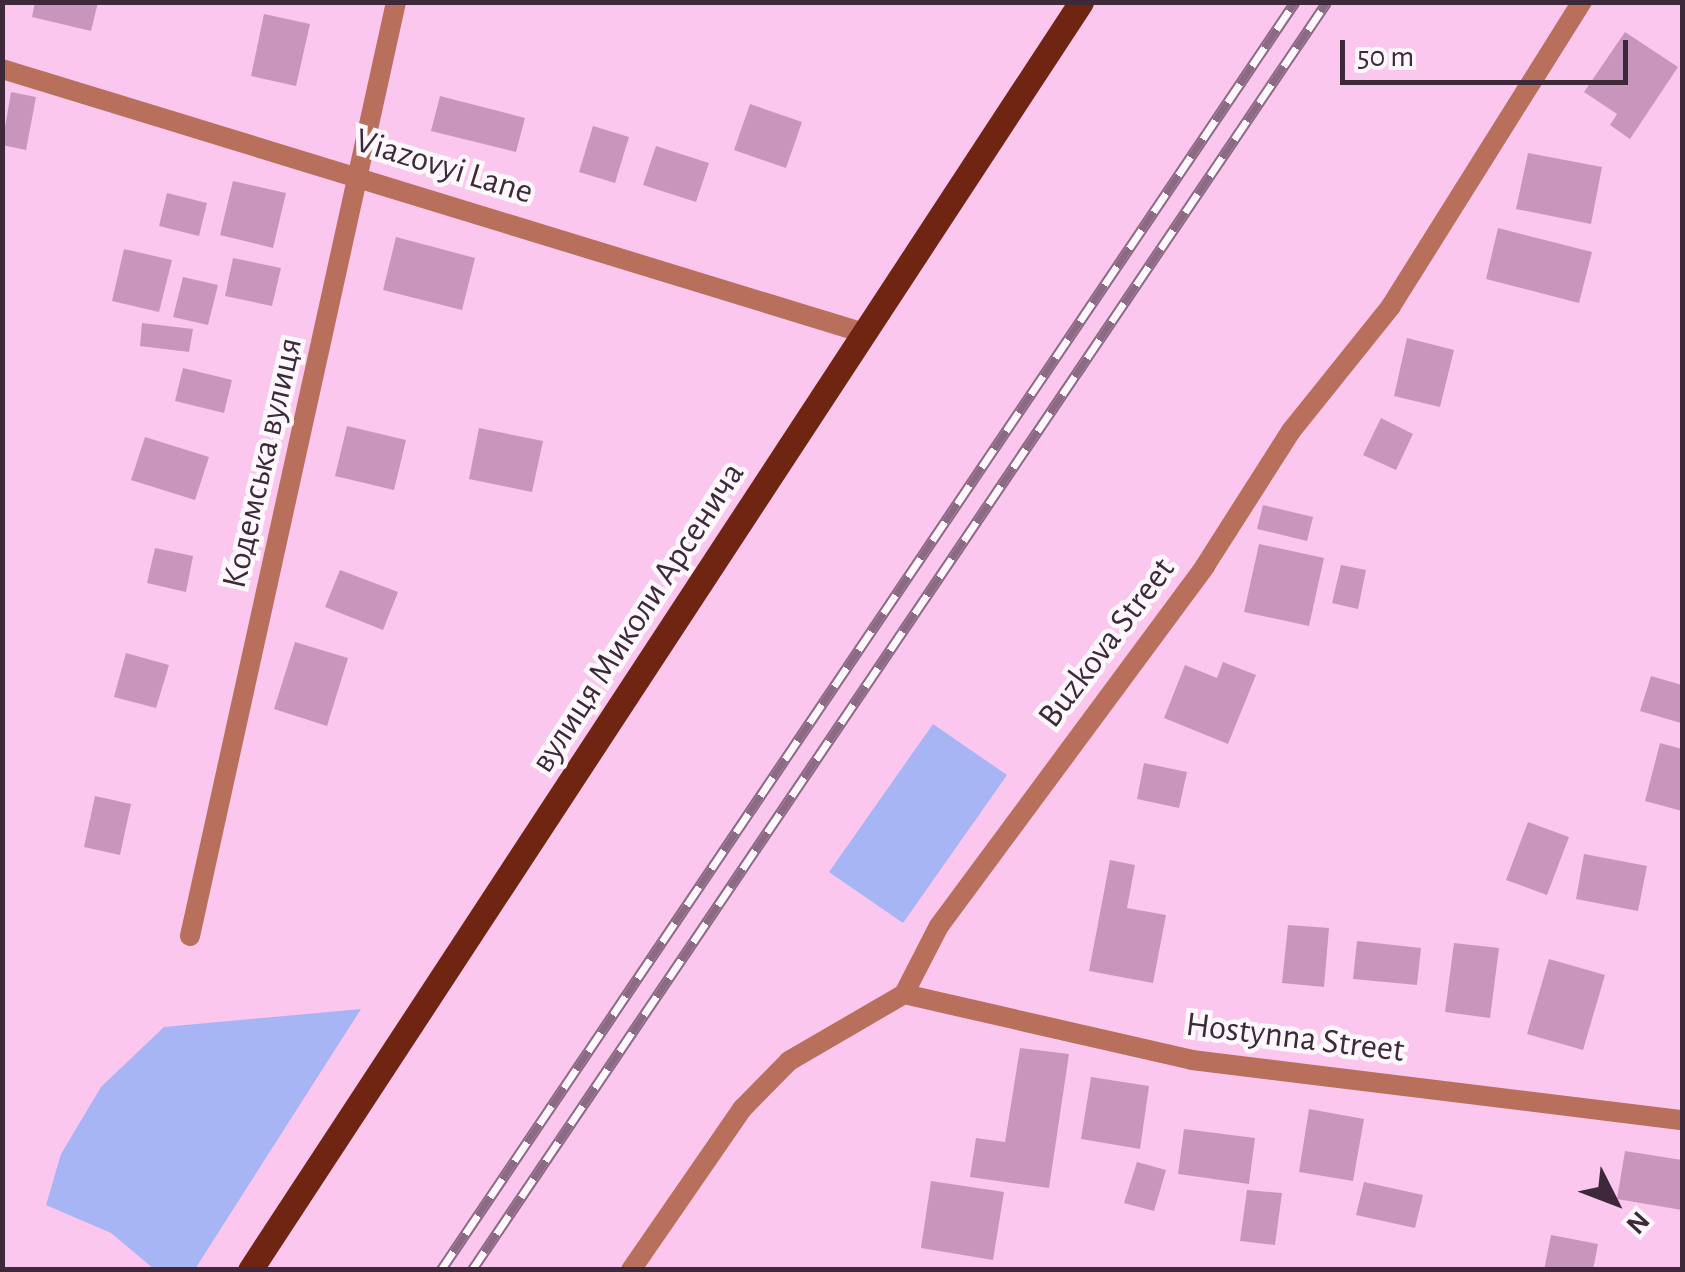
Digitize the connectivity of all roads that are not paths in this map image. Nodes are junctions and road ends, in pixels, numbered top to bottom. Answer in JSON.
{"nodes":[{"id":1,"x":396,"y":2,"type":"edge"},
{"id":2,"x":1081,"y":2,"type":"edge"},
{"id":3,"x":1582,"y":2,"type":"edge"},
{"id":4,"x":2,"y":69,"type":"edge"},
{"id":5,"x":357,"y":175,"type":"junction"},
{"id":6,"x":864,"y":333,"type":"junction"},
{"id":7,"x":190,"y":936,"type":"dead end"},
{"id":8,"x":904,"y":994,"type":"junction"},
{"id":9,"x":1682,"y":1120,"type":"edge"},
{"id":10,"x":250,"y":1270,"type":"edge"},
{"id":11,"x":631,"y":1270,"type":"edge"}],
"edges":[{"from":1,"to":5,"type":"street","name":"Кодемська вулиця"},
{"from":2,"to":6,"type":"main road","name":"вулиця Миколи Арсенича"},
{"from":3,"to":8,"type":"street","name":"Buzkova Street"},
{"from":4,"to":5,"type":"street","name":"Viazovyi Lane"},
{"from":5,"to":6,"type":"street","name":"Viazovyi Lane"},
{"from":5,"to":7,"type":"street","name":"Кодемська вулиця"},
{"from":6,"to":10,"type":"main road","name":"вулиця Миколи Арсенича"},
{"from":8,"to":9,"type":"street","name":"Hostynna Street"},
{"from":8,"to":11,"type":"street"}]}
